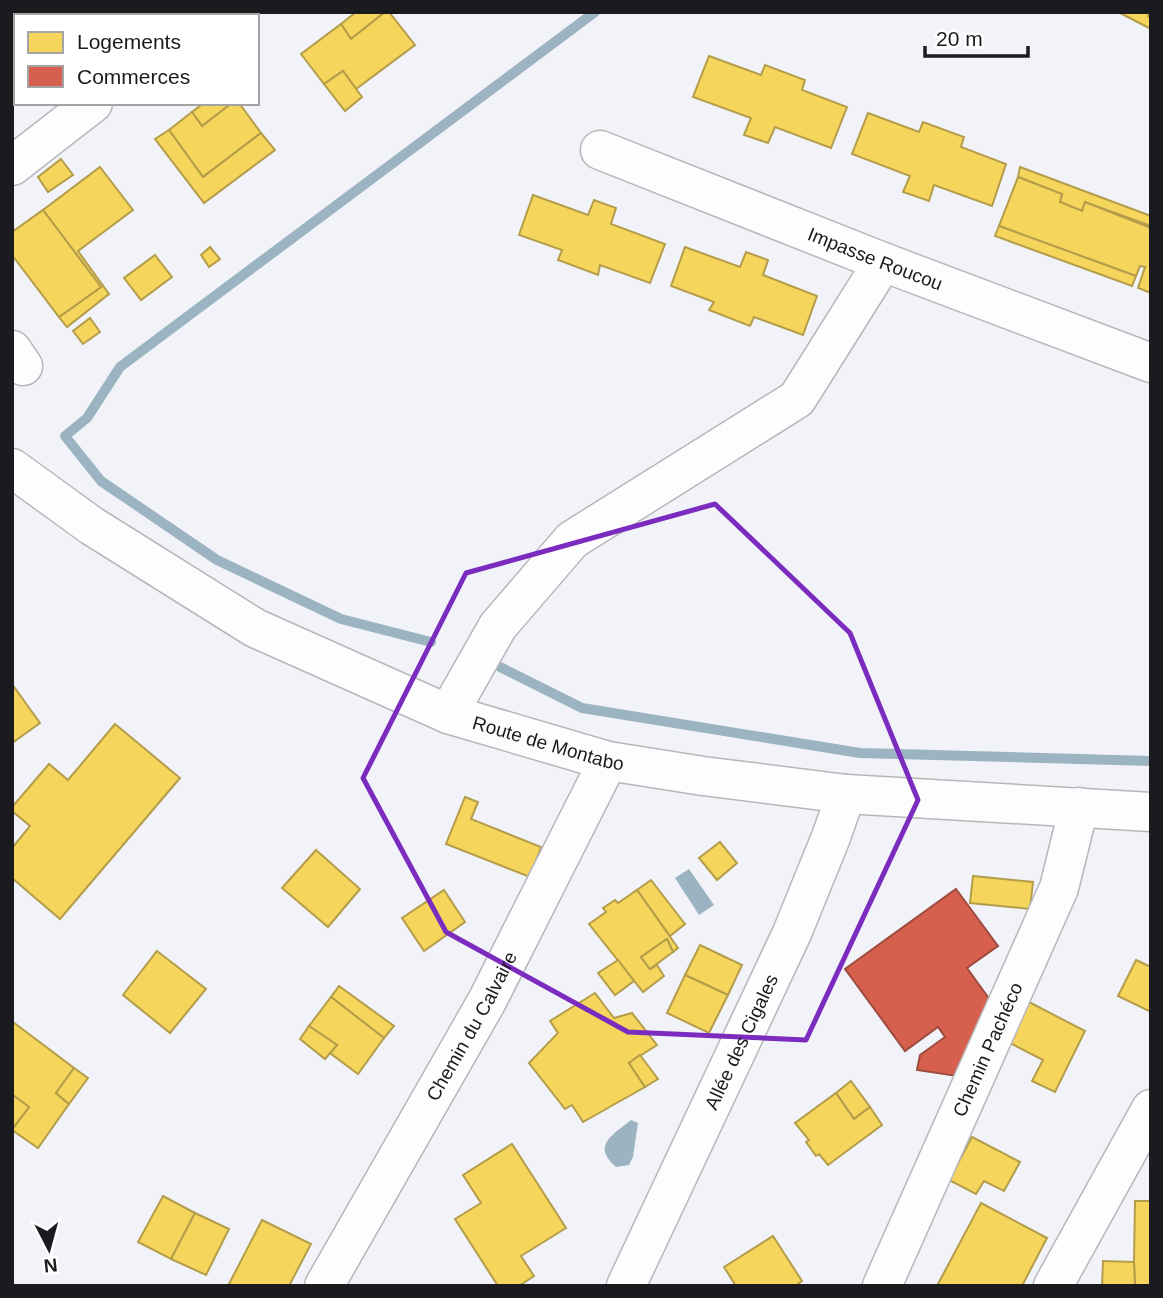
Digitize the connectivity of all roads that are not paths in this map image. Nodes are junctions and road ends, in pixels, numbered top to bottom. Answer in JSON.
{"nodes":[{"id":1,"x":90,"y":105,"type":"edge"},
{"id":2,"x":600,"y":150,"type":"dead end"},
{"id":3,"x":12,"y":166,"type":"edge"},
{"id":4,"x":883,"y":262,"type":"junction"},
{"id":5,"x":1151,"y":363,"type":"edge"},
{"id":6,"x":12,"y":468,"type":"edge"},
{"id":7,"x":448,"y":714,"type":"junction"},
{"id":8,"x":608,"y":761,"type":"junction"},
{"id":9,"x":846,"y":794,"type":"junction"},
{"id":10,"x":1079,"y":807,"type":"junction"},
{"id":11,"x":1151,"y":812,"type":"edge"},
{"id":12,"x":1151,"y":1109,"type":"edge"},
{"id":13,"x":324,"y":1286,"type":"edge"},
{"id":14,"x":626,"y":1286,"type":"edge"},
{"id":15,"x":882,"y":1286,"type":"edge"},
{"id":16,"x":1053,"y":1286,"type":"edge"}],
"edges":[{"from":1,"to":3,"type":"street"},
{"from":2,"to":4,"type":"street","name":"Impasse Roucou"},
{"from":4,"to":5,"type":"street","name":"Impasse Roucou"},
{"from":4,"to":7,"type":"street"},
{"from":6,"to":7,"type":"street","name":"Route de Montabo"},
{"from":7,"to":8,"type":"street","name":"Route de Montabo"},
{"from":8,"to":9,"type":"street","name":"Route de Montabo"},
{"from":8,"to":13,"type":"street","name":"Chemin du Calvaire"},
{"from":9,"to":10,"type":"street","name":"Route de Montabo"},
{"from":9,"to":14,"type":"street","name":"Allée des Cigales"},
{"from":10,"to":11,"type":"street","name":"Route de Montabo"},
{"from":10,"to":15,"type":"street","name":"Chemin Pachéco"},
{"from":12,"to":16,"type":"street"}]}
